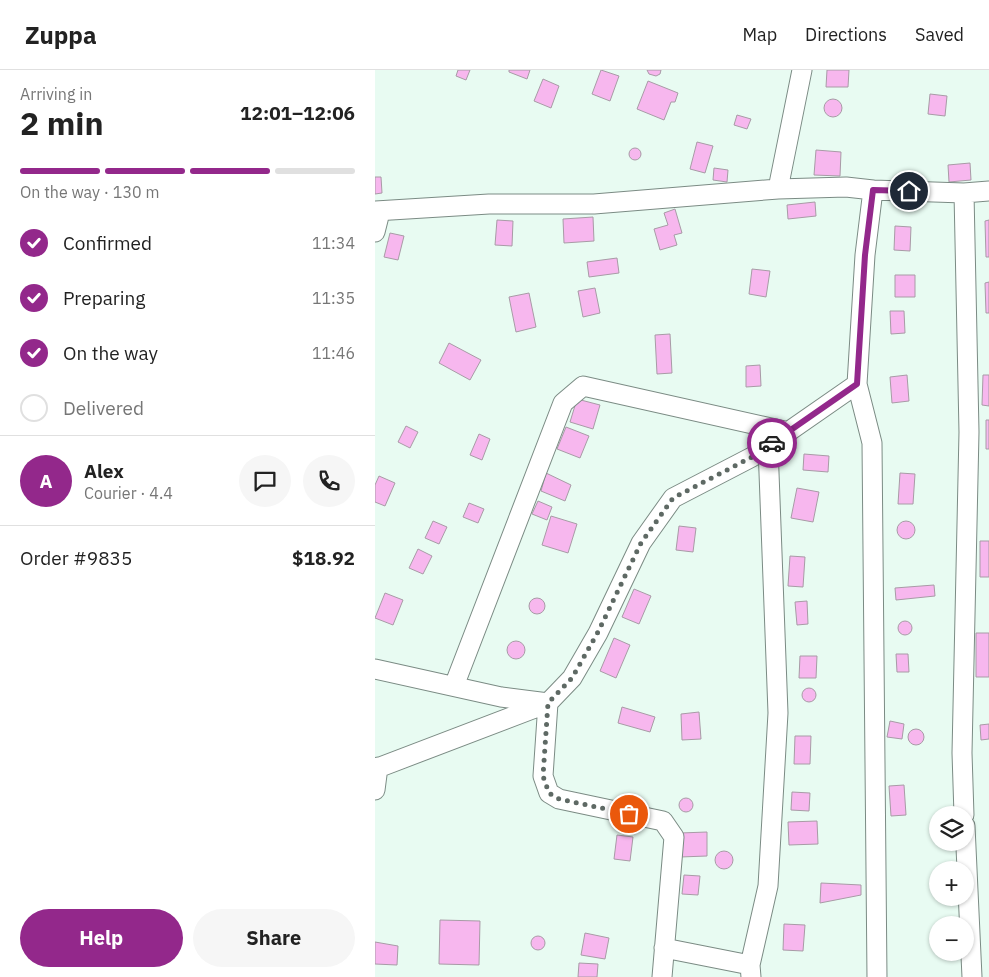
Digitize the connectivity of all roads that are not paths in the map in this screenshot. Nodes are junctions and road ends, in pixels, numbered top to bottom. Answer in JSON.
{"nodes":[{"id":1,"x":802,"y":70,"type":"edge"},
{"id":2,"x":778,"y":189,"type":"junction"},
{"id":3,"x":873,"y":190,"type":"junction"},
{"id":4,"x":989,"y":191,"type":"edge"},
{"id":5,"x":964,"y":193,"type":"junction"},
{"id":6,"x":378,"y":212,"type":"edge"},
{"id":7,"x":375,"y":232,"type":"edge"},
{"id":8,"x":857,"y":384,"type":"junction"},
{"id":9,"x":789,"y":432,"type":"junction"},
{"id":10,"x":769,"y":446,"type":"junction"},
{"id":11,"x":375,"y":668,"type":"edge"},
{"id":12,"x":454,"y":686,"type":"junction"},
{"id":13,"x":548,"y":703,"type":"junction"},
{"id":14,"x":376,"y":768,"type":"edge"},
{"id":15,"x":375,"y":790,"type":"edge"},
{"id":16,"x":965,"y":806,"type":"edge"},
{"id":17,"x":966,"y":851,"type":"edge"},
{"id":18,"x":664,"y":948,"type":"junction"},
{"id":19,"x":751,"y":971,"type":"edge"},
{"id":20,"x":662,"y":977,"type":"edge"},
{"id":21,"x":877,"y":977,"type":"edge"},
{"id":22,"x":972,"y":977,"type":"edge"}],
"edges":[{"from":1,"to":2,"type":"street"},
{"from":2,"to":3,"type":"street"},
{"from":2,"to":6,"type":"street"},
{"from":3,"to":5,"type":"street"},
{"from":3,"to":8,"type":"street"},
{"from":4,"to":5,"type":"street"},
{"from":5,"to":16,"type":"street"},
{"from":6,"to":7,"type":"street"},
{"from":8,"to":9,"type":"street"},
{"from":8,"to":21,"type":"street"},
{"from":9,"to":10,"type":"street"},
{"from":9,"to":12,"type":"street"},
{"from":10,"to":13,"type":"street"},
{"from":10,"to":19,"type":"street"},
{"from":11,"to":12,"type":"street"},
{"from":12,"to":13,"type":"street"},
{"from":13,"to":14,"type":"street"},
{"from":13,"to":18,"type":"street"},
{"from":14,"to":15,"type":"street"},
{"from":17,"to":22,"type":"street"},
{"from":18,"to":19,"type":"street"},
{"from":18,"to":20,"type":"street"}]}
